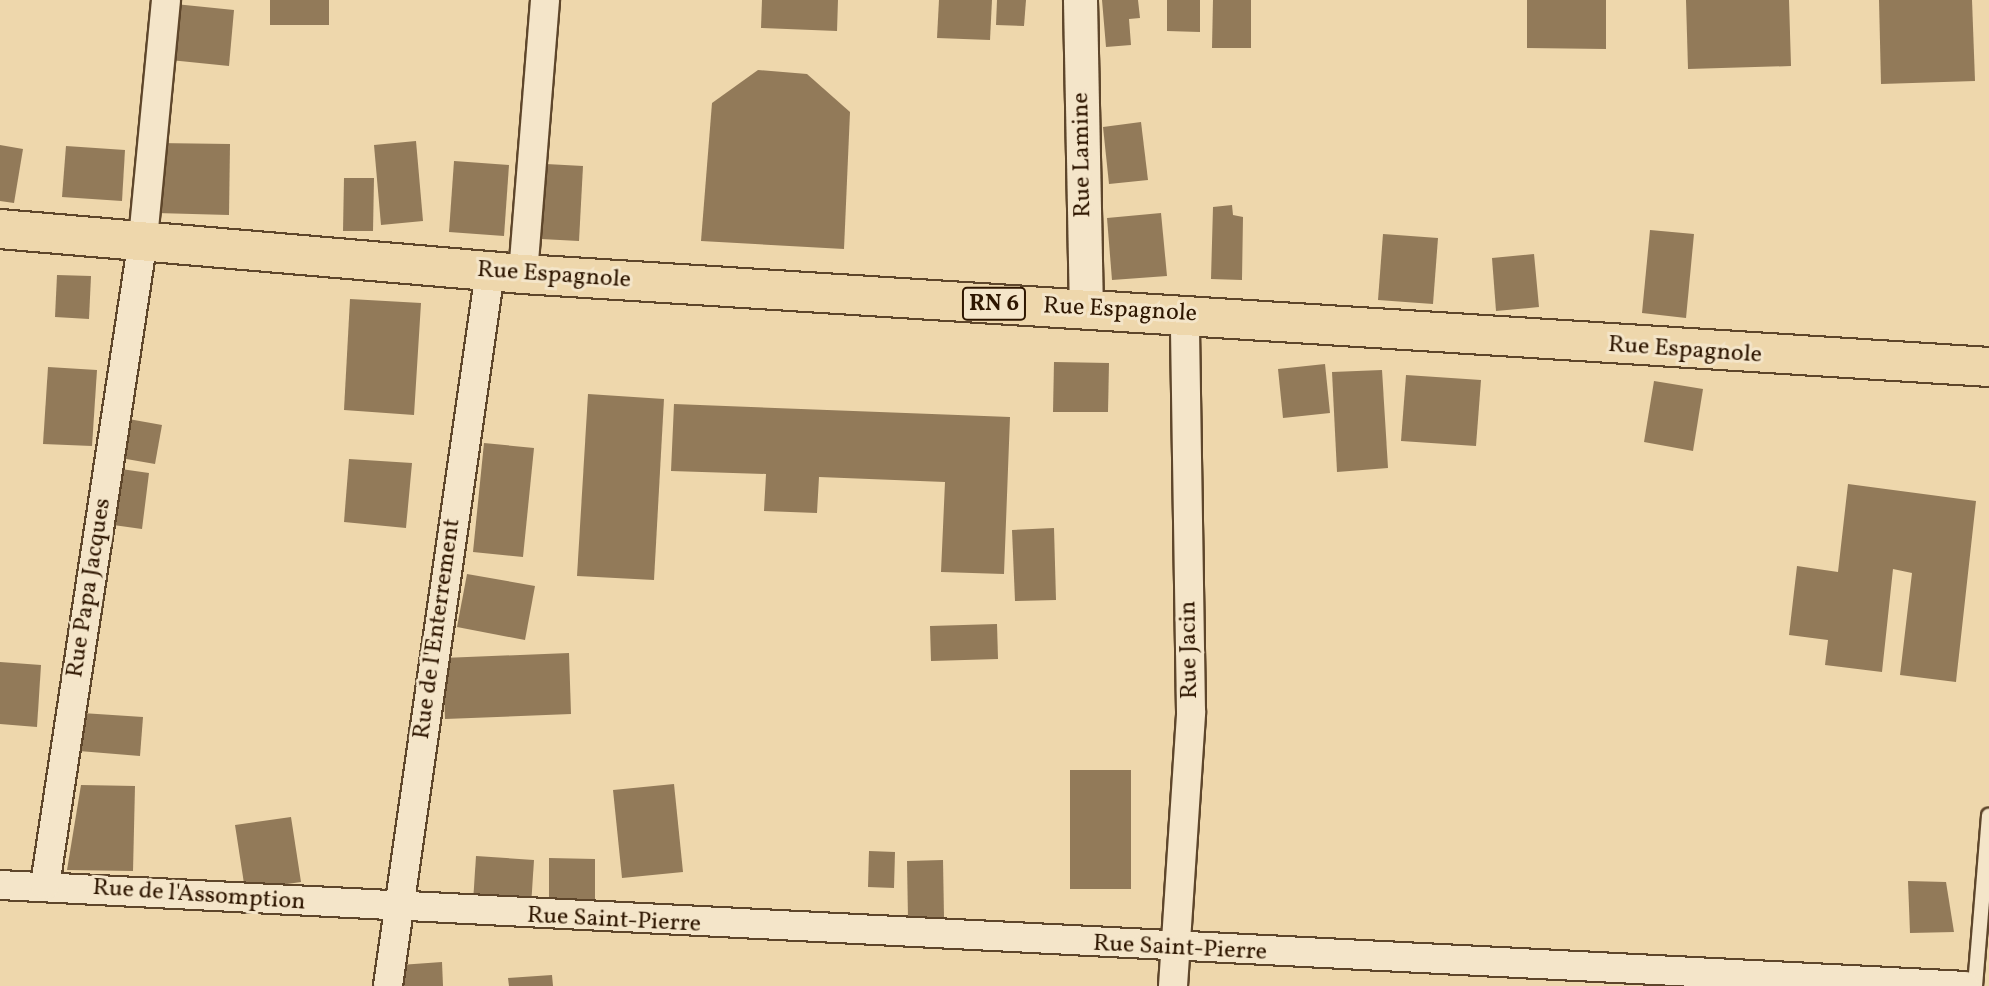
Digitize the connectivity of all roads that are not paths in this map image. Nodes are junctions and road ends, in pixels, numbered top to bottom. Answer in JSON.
{"nodes":[{"id":1,"x":166,"y":0,"type":"edge"},
{"id":2,"x":545,"y":0,"type":"edge"},
{"id":3,"x":1080,"y":0,"type":"edge"},
{"id":4,"x":0,"y":229,"type":"edge"},
{"id":5,"x":139,"y":265,"type":"junction"},
{"id":6,"x":507,"y":273,"type":"junction"},
{"id":7,"x":1086,"y":310,"type":"junction"},
{"id":8,"x":1185,"y":314,"type":"junction"},
{"id":9,"x":1989,"y":367,"type":"edge"},
{"id":10,"x":1989,"y":816,"type":"edge"},
{"id":11,"x":0,"y":885,"type":"edge"},
{"id":12,"x":45,"y":885,"type":"junction"},
{"id":13,"x":397,"y":910,"type":"junction"},
{"id":14,"x":1175,"y":949,"type":"junction"},
{"id":15,"x":1628,"y":978,"type":"edge"},
{"id":16,"x":1894,"y":984,"type":"edge"},
{"id":17,"x":388,"y":986,"type":"edge"},
{"id":18,"x":1173,"y":986,"type":"edge"},
{"id":19,"x":1964,"y":986,"type":"edge"},
{"id":20,"x":1975,"y":986,"type":"edge"}],
"edges":[{"from":1,"to":5,"type":"street","name":"Rue Papa Jacques"},
{"from":2,"to":6,"type":"street","name":"Rue de l'Enterrement"},
{"from":3,"to":7,"type":"street","name":"Rue Lamine"},
{"from":4,"to":5,"type":"main road","name":"Rue Espagnole","number":"RN 6"},
{"from":5,"to":6,"type":"main road","name":"Rue Espagnole","number":"RN 6"},
{"from":5,"to":12,"type":"street","name":"Rue Papa Jacques"},
{"from":6,"to":7,"type":"main road","name":"Rue Espagnole","number":"RN 6"},
{"from":6,"to":13,"type":"street","name":"Rue de l'Enterrement"},
{"from":7,"to":8,"type":"main road","name":"Rue Espagnole","number":"RN 6"},
{"from":8,"to":9,"type":"main road","name":"Rue Espagnole","number":"RN 6"},
{"from":8,"to":14,"type":"street","name":"Rue Jacin"},
{"from":10,"to":20,"type":"lane"},
{"from":11,"to":12,"type":"street","name":"Rue de l'Assomption"},
{"from":12,"to":13,"type":"street","name":"Rue de l'Assomption"},
{"from":13,"to":14,"type":"street","name":"Rue Saint-Pierre"},
{"from":13,"to":17,"type":"street","name":"Rue de l'Enterrement"},
{"from":14,"to":15,"type":"street","name":"Rue Saint-Pierre"},
{"from":14,"to":18,"type":"street","name":"Rue Jacin"},
{"from":15,"to":16,"type":"street","name":"Rue Saint-Pierre"},
{"from":16,"to":19,"type":"street","name":"Rue Saint-Pierre"}]}
